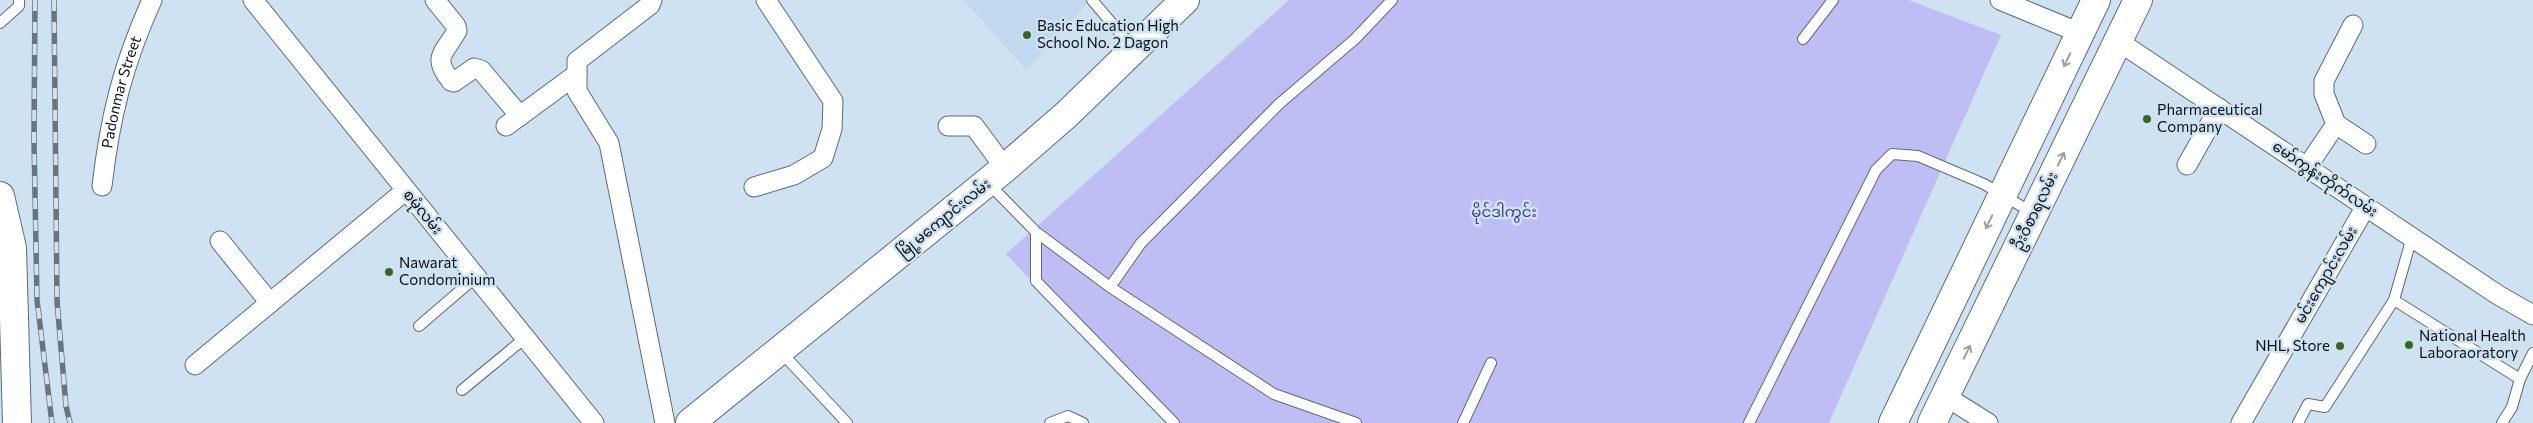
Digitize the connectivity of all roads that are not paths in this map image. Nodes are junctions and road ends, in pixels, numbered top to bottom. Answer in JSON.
{"nodes":[{"id":1,"x":19,"y":0,"type":"edge"},
{"id":2,"x":152,"y":0,"type":"edge"},
{"id":3,"x":253,"y":0,"type":"edge"},
{"id":4,"x":435,"y":0,"type":"edge"},
{"id":5,"x":652,"y":0,"type":"edge"},
{"id":6,"x":766,"y":0,"type":"edge"},
{"id":7,"x":1092,"y":0,"type":"edge"},
{"id":8,"x":1185,"y":0,"type":"edge"},
{"id":9,"x":1392,"y":0,"type":"edge"},
{"id":10,"x":1833,"y":0,"type":"edge"},
{"id":11,"x":2000,"y":0,"type":"edge"},
{"id":12,"x":2096,"y":0,"type":"edge"},
{"id":13,"x":2138,"y":0,"type":"edge"},
{"id":14,"x":0,"y":23,"type":"edge"},
{"id":15,"x":2353,"y":25,"type":"dead end"},
{"id":16,"x":2080,"y":33,"type":"junction"},
{"id":17,"x":1803,"y":39,"type":"dead end"},
{"id":18,"x":2118,"y":41,"type":"junction"},
{"id":19,"x":1133,"y":49,"type":"junction"},
{"id":20,"x":578,"y":74,"type":"junction"},
{"id":21,"x":2219,"y":108,"type":"junction"},
{"id":22,"x":2336,"y":124,"type":"junction"},
{"id":23,"x":948,"y":126,"type":"dead end"},
{"id":24,"x":2366,"y":144,"type":"dead end"},
{"id":25,"x":2187,"y":165,"type":"dead end"},
{"id":26,"x":2307,"y":167,"type":"junction"},
{"id":27,"x":996,"y":175,"type":"junction"},
{"id":28,"x":102,"y":186,"type":"dead end"},
{"id":29,"x":754,"y":187,"type":"dead end"},
{"id":30,"x":405,"y":191,"type":"junction"},
{"id":31,"x":2002,"y":193,"type":"junction"},
{"id":32,"x":0,"y":196,"type":"edge"},
{"id":33,"x":2366,"y":206,"type":"junction"},
{"id":34,"x":2034,"y":213,"type":"junction"},
{"id":35,"x":1036,"y":232,"type":"junction"},
{"id":36,"x":2412,"y":237,"type":"junction"},
{"id":37,"x":220,"y":241,"type":"dead end"},
{"id":38,"x":476,"y":277,"type":"junction"},
{"id":39,"x":1110,"y":287,"type":"junction"},
{"id":40,"x":2394,"y":300,"type":"junction"},
{"id":41,"x":6,"y":302,"type":"edge"},
{"id":42,"x":270,"y":303,"type":"junction"},
{"id":43,"x":2533,"y":315,"type":"edge"},
{"id":44,"x":419,"y":326,"type":"dead end"},
{"id":45,"x":525,"y":338,"type":"junction"},
{"id":46,"x":780,"y":351,"type":"junction"},
{"id":47,"x":2533,"y":353,"type":"edge"},
{"id":48,"x":1491,"y":363,"type":"dead end"},
{"id":49,"x":196,"y":365,"type":"dead end"},
{"id":50,"x":2520,"y":379,"type":"junction"},
{"id":51,"x":1913,"y":381,"type":"junction"},
{"id":52,"x":462,"y":390,"type":"dead end"},
{"id":53,"x":1945,"y":396,"type":"junction"},
{"id":54,"x":696,"y":421,"type":"edge"},
{"id":55,"x":17,"y":423,"type":"edge"},
{"id":56,"x":594,"y":423,"type":"edge"},
{"id":57,"x":665,"y":423,"type":"edge"},
{"id":58,"x":846,"y":423,"type":"edge"},
{"id":59,"x":1050,"y":423,"type":"edge"},
{"id":60,"x":1083,"y":423,"type":"edge"},
{"id":61,"x":1174,"y":423,"type":"edge"},
{"id":62,"x":1356,"y":423,"type":"edge"},
{"id":63,"x":1464,"y":423,"type":"edge"},
{"id":64,"x":1749,"y":423,"type":"edge"},
{"id":65,"x":1893,"y":423,"type":"edge"},
{"id":66,"x":1932,"y":423,"type":"edge"},
{"id":67,"x":1988,"y":423,"type":"edge"},
{"id":68,"x":2241,"y":423,"type":"edge"},
{"id":69,"x":2298,"y":423,"type":"edge"},
{"id":70,"x":2502,"y":423,"type":"edge"}],
"edges":[{"from":1,"to":14,"type":"lane"},
{"from":2,"to":28,"type":"street","name":"Padonmar Street"},
{"from":3,"to":30,"type":"street","name":"စမုံလမ်း"},
{"from":4,"to":20,"type":"street"},
{"from":5,"to":20,"type":"street"},
{"from":6,"to":29,"type":"street"},
{"from":7,"to":19,"type":"lane"},
{"from":8,"to":19,"type":"main road","name":"မြို့မကျောင်းလမ်း"},
{"from":9,"to":39,"type":"lane"},
{"from":10,"to":17,"type":"lane"},
{"from":11,"to":16,"type":"street"},
{"from":12,"to":16,"type":"main road"},
{"from":13,"to":18,"type":"main road","name":"ဦးဝီစာရလမ်း"},
{"from":15,"to":22,"type":"street"},
{"from":16,"to":31,"type":"main road","one_way":true},
{"from":18,"to":21,"type":"street","name":"မော်ကွန်းတိုက်လမ်း"},
{"from":34,"to":18,"type":"main road","name":"ဦးဝီစာရလမ်း","one_way":true},
{"from":19,"to":27,"type":"main road","name":"မြို့မကျောင်းလမ်း"},
{"from":20,"to":57,"type":"street"},
{"from":21,"to":25,"type":"street"},
{"from":21,"to":26,"type":"street","name":"မော်ကွန်းတိုက်လမ်း"},
{"from":22,"to":24,"type":"street"},
{"from":22,"to":26,"type":"street"},
{"from":23,"to":27,"type":"street"},
{"from":26,"to":33,"type":"street","name":"မော်ကွန်းတိုက်လမ်း"},
{"from":27,"to":35,"type":"lane"},
{"from":27,"to":46,"type":"main road","name":"မြို့မကျောင်းလမ်း"},
{"from":30,"to":38,"type":"street","name":"စမုံလမ်း"},
{"from":30,"to":42,"type":"street"},
{"from":31,"to":34,"type":"lane"},
{"from":31,"to":51,"type":"main road","one_way":true},
{"from":31,"to":64,"type":"lane"},
{"from":32,"to":41,"type":"main road"},
{"from":33,"to":36,"type":"street","name":"မော်ကွန်းတိုက်လမ်း"},
{"from":33,"to":68,"type":"street","name":"မင်းကျောင်းလမ်း"},
{"from":53,"to":34,"type":"main road","name":"ဦးဝီစာရလမ်း","one_way":true},
{"from":35,"to":39,"type":"lane"},
{"from":35,"to":61,"type":"lane"},
{"from":36,"to":40,"type":"lane"},
{"from":36,"to":43,"type":"street","name":"မော်ကွန်းတိုက်လမ်း"},
{"from":37,"to":42,"type":"street"},
{"from":38,"to":44,"type":"lane"},
{"from":38,"to":45,"type":"street","name":"စမုံလမ်း"},
{"from":39,"to":62,"type":"lane"},
{"from":40,"to":50,"type":"lane"},
{"from":40,"to":69,"type":"lane"},
{"from":41,"to":55,"type":"main road"},
{"from":42,"to":49,"type":"street"},
{"from":45,"to":52,"type":"lane"},
{"from":45,"to":56,"type":"street","name":"စမုံလမ်း"},
{"from":46,"to":54,"type":"main road","name":"မြို့မကျောင်းလမ်း"},
{"from":46,"to":58,"type":"lane"},
{"from":47,"to":50,"type":"lane"},
{"from":48,"to":63,"type":"lane"},
{"from":50,"to":70,"type":"lane"},
{"from":51,"to":53,"type":"main road"},
{"from":51,"to":65,"type":"main road"},
{"from":53,"to":66,"type":"main road","name":"ဦးဝီစာရလမ်း"},
{"from":53,"to":67,"type":"street"},
{"from":59,"to":60,"type":"lane"}]}
